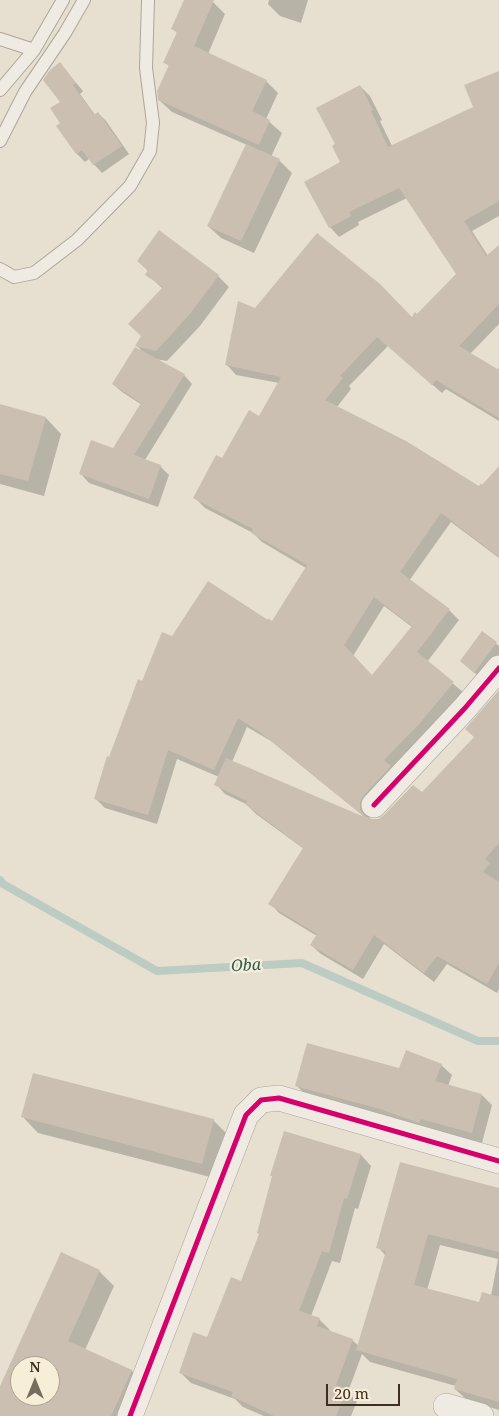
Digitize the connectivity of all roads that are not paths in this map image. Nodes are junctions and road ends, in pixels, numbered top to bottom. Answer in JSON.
{"nodes":[{"id":1,"x":63,"y":0,"type":"edge"},
{"id":2,"x":84,"y":0,"type":"edge"},
{"id":3,"x":148,"y":0,"type":"edge"},
{"id":4,"x":0,"y":39,"type":"edge"},
{"id":5,"x":34,"y":50,"type":"junction"},
{"id":6,"x":0,"y":90,"type":"edge"},
{"id":7,"x":0,"y":141,"type":"edge"},
{"id":8,"x":0,"y":269,"type":"edge"},
{"id":9,"x":499,"y":668,"type":"edge"},
{"id":10,"x":374,"y":805,"type":"dead end"},
{"id":11,"x":499,"y":1161,"type":"edge"},
{"id":12,"x":446,"y":1406,"type":"dead end"},
{"id":13,"x":130,"y":1416,"type":"edge"},
{"id":14,"x":481,"y":1416,"type":"edge"}],
"edges":[{"from":1,"to":5,"type":"lane"},
{"from":2,"to":7,"type":"lane"},
{"from":3,"to":8,"type":"lane"},
{"from":4,"to":5,"type":"lane"},
{"from":5,"to":6,"type":"lane"},
{"from":9,"to":10,"type":"street"},
{"from":11,"to":13,"type":"street"},
{"from":12,"to":14,"type":"street"}]}
